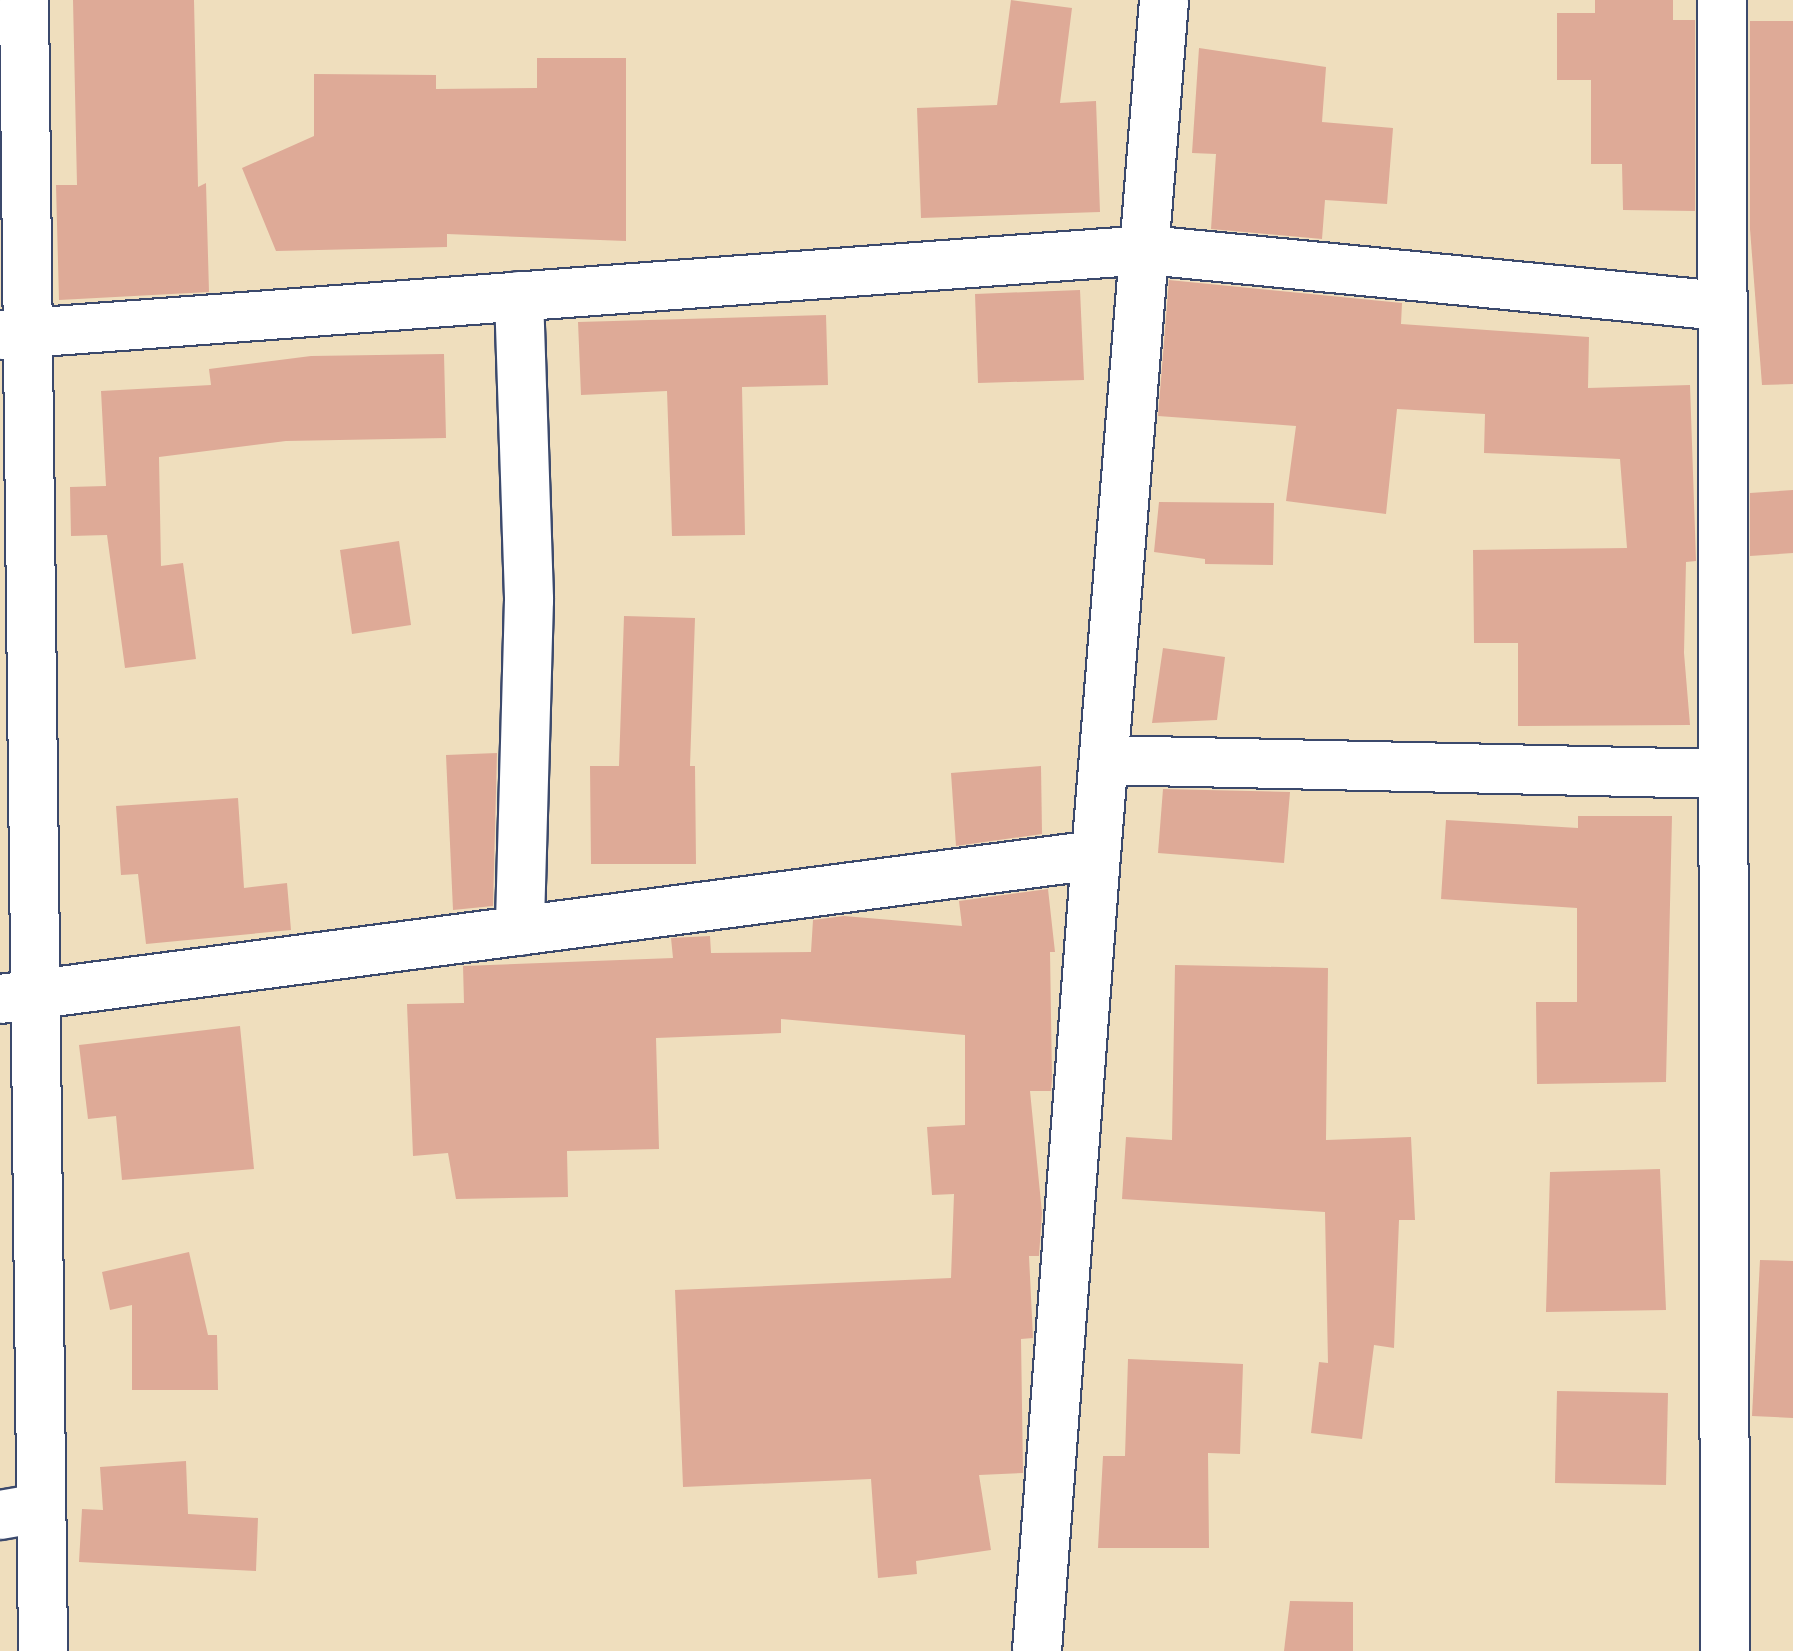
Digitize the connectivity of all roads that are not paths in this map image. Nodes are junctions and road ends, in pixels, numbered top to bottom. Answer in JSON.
{"nodes":[{"id":1,"x":24,"y":0,"type":"edge"},
{"id":2,"x":1164,"y":0,"type":"edge"},
{"id":3,"x":1722,"y":0,"type":"edge"},
{"id":4,"x":1147,"y":250,"type":"junction"},
{"id":5,"x":519,"y":296,"type":"junction"},
{"id":6,"x":1721,"y":306,"type":"junction"},
{"id":7,"x":16,"y":333,"type":"edge"},
{"id":8,"x":1104,"y":760,"type":"junction"},
{"id":9,"x":1721,"y":774,"type":"junction"},
{"id":10,"x":1096,"y":855,"type":"junction"},
{"id":11,"x":520,"y":931,"type":"junction"},
{"id":12,"x":15,"y":998,"type":"edge"},
{"id":13,"x":20,"y":1511,"type":"edge"},
{"id":14,"x":43,"y":1651,"type":"edge"},
{"id":15,"x":1037,"y":1651,"type":"edge"},
{"id":16,"x":1725,"y":1651,"type":"edge"}],
"edges":[{"from":1,"to":7,"type":"street"},
{"from":2,"to":4,"type":"street"},
{"from":3,"to":6,"type":"street"},
{"from":4,"to":5,"type":"street"},
{"from":4,"to":6,"type":"street"},
{"from":4,"to":8,"type":"street"},
{"from":5,"to":7,"type":"street"},
{"from":5,"to":11,"type":"street"},
{"from":6,"to":9,"type":"street"},
{"from":7,"to":12,"type":"street"},
{"from":8,"to":9,"type":"street"},
{"from":8,"to":10,"type":"street"},
{"from":9,"to":16,"type":"street"},
{"from":10,"to":11,"type":"street"},
{"from":10,"to":15,"type":"street"},
{"from":11,"to":12,"type":"street"},
{"from":12,"to":13,"type":"street"},
{"from":13,"to":14,"type":"street"}]}
